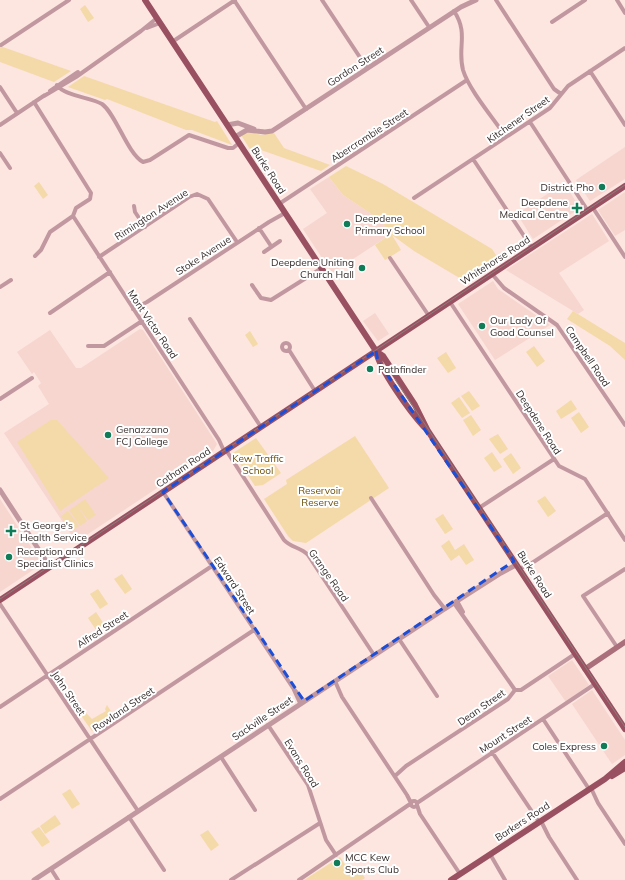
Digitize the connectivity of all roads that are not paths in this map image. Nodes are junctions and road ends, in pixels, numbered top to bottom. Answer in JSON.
{"nodes":[{"id":1,"x":69,"y":0,"type":"edge"},
{"id":2,"x":145,"y":0,"type":"edge"},
{"id":3,"x":234,"y":0,"type":"edge"},
{"id":4,"x":322,"y":0,"type":"edge"},
{"id":5,"x":411,"y":0,"type":"edge"},
{"id":6,"x":467,"y":0,"type":"edge"},
{"id":7,"x":476,"y":0,"type":"edge"},
{"id":8,"x":496,"y":0,"type":"edge"},
{"id":9,"x":585,"y":0,"type":"edge"},
{"id":10,"x":617,"y":0,"type":"edge"},
{"id":11,"x":461,"y":7,"type":"junction"},
{"id":12,"x":454,"y":11,"type":"junction"},
{"id":13,"x":625,"y":13,"type":"edge"},
{"id":14,"x":158,"y":20,"type":"junction"},
{"id":15,"x":552,"y":22,"type":"dead end"},
{"id":16,"x":429,"y":28,"type":"junction"},
{"id":17,"x":172,"y":42,"type":"junction"},
{"id":18,"x":1,"y":45,"type":"edge"},
{"id":19,"x":625,"y":48,"type":"edge"},
{"id":20,"x":367,"y":68,"type":"junction"},
{"id":21,"x":590,"y":71,"type":"junction"},
{"id":22,"x":468,"y":80,"type":"junction"},
{"id":23,"x":60,"y":85,"type":"junction"},
{"id":24,"x":0,"y":87,"type":"edge"},
{"id":25,"x":561,"y":94,"type":"junction"},
{"id":26,"x":32,"y":103,"type":"junction"},
{"id":27,"x":306,"y":109,"type":"junction"},
{"id":28,"x":17,"y":113,"type":"junction"},
{"id":29,"x":530,"y":122,"type":"junction"},
{"id":30,"x":0,"y":124,"type":"edge"},
{"id":31,"x":227,"y":125,"type":"junction"},
{"id":32,"x":625,"y":125,"type":"edge"},
{"id":33,"x":257,"y":131,"type":"junction"},
{"id":34,"x":235,"y":137,"type":"junction"},
{"id":35,"x":506,"y":137,"type":"junction"},
{"id":36,"x":239,"y":143,"type":"junction"},
{"id":37,"x":0,"y":153,"type":"edge"},
{"id":38,"x":474,"y":159,"type":"junction"},
{"id":39,"x":10,"y":168,"type":"dead end"},
{"id":40,"x":625,"y":186,"type":"edge"},
{"id":41,"x":414,"y":198,"type":"dead end"},
{"id":42,"x":279,"y":204,"type":"junction"},
{"id":43,"x":134,"y":206,"type":"dead end"},
{"id":44,"x":590,"y":209,"type":"junction"},
{"id":45,"x":284,"y":212,"type":"junction"},
{"id":46,"x":73,"y":216,"type":"junction"},
{"id":47,"x":145,"y":227,"type":"junction"},
{"id":48,"x":259,"y":228,"type":"junction"},
{"id":49,"x":280,"y":241,"type":"dead end"},
{"id":50,"x":237,"y":242,"type":"junction"},
{"id":51,"x":271,"y":246,"type":"junction"},
{"id":52,"x":532,"y":248,"type":"junction"},
{"id":53,"x":264,"y":252,"type":"dead end"},
{"id":54,"x":35,"y":256,"type":"dead end"},
{"id":55,"x":100,"y":256,"type":"junction"},
{"id":56,"x":625,"y":257,"type":"edge"},
{"id":57,"x":390,"y":258,"type":"dead end"},
{"id":58,"x":322,"y":268,"type":"junction"},
{"id":59,"x":110,"y":272,"type":"junction"},
{"id":60,"x":492,"y":274,"type":"junction"},
{"id":61,"x":11,"y":280,"type":"dead end"},
{"id":62,"x":252,"y":285,"type":"dead end"},
{"id":63,"x":0,"y":287,"type":"edge"},
{"id":64,"x":450,"y":302,"type":"junction"},
{"id":65,"x":134,"y":310,"type":"junction"},
{"id":66,"x":50,"y":313,"type":"dead end"},
{"id":67,"x":428,"y":316,"type":"junction"},
{"id":68,"x":190,"y":319,"type":"dead end"},
{"id":69,"x":142,"y":321,"type":"junction"},
{"id":70,"x":88,"y":346,"type":"dead end"},
{"id":71,"x":289,"y":350,"type":"dead end"},
{"id":72,"x":376,"y":351,"type":"junction"},
{"id":73,"x":32,"y":378,"type":"dead end"},
{"id":74,"x":316,"y":391,"type":"junction"},
{"id":75,"x":0,"y":399,"type":"edge"},
{"id":76,"x":625,"y":426,"type":"edge"},
{"id":77,"x":261,"y":427,"type":"junction"},
{"id":78,"x":226,"y":450,"type":"junction"},
{"id":79,"x":554,"y":459,"type":"junction"},
{"id":80,"x":0,"y":490,"type":"edge"},
{"id":81,"x":163,"y":492,"type":"junction"},
{"id":82,"x":371,"y":498,"type":"dead end"},
{"id":83,"x":479,"y":508,"type":"junction"},
{"id":84,"x":608,"y":514,"type":"junction"},
{"id":85,"x":625,"y":540,"type":"edge"},
{"id":86,"x":212,"y":566,"type":"junction"},
{"id":87,"x":50,"y":567,"type":"junction"},
{"id":88,"x":518,"y":567,"type":"junction"},
{"id":89,"x":625,"y":569,"type":"edge"},
{"id":90,"x":0,"y":600,"type":"edge"},
{"id":91,"x":456,"y":602,"type":"junction"},
{"id":92,"x":0,"y":604,"type":"edge"},
{"id":93,"x":444,"y":609,"type":"junction"},
{"id":94,"x":254,"y":630,"type":"junction"},
{"id":95,"x":399,"y":639,"type":"junction"},
{"id":96,"x":625,"y":642,"type":"edge"},
{"id":97,"x":618,"y":647,"type":"junction"},
{"id":98,"x":575,"y":654,"type":"junction"},
{"id":99,"x":374,"y":655,"type":"junction"},
{"id":100,"x":585,"y":668,"type":"junction"},
{"id":101,"x":47,"y":675,"type":"junction"},
{"id":102,"x":332,"y":682,"type":"junction"},
{"id":103,"x":595,"y":684,"type":"junction"},
{"id":104,"x":515,"y":690,"type":"junction"},
{"id":105,"x":437,"y":696,"type":"dead end"},
{"id":106,"x":302,"y":702,"type":"junction"},
{"id":107,"x":0,"y":707,"type":"edge"},
{"id":108,"x":543,"y":719,"type":"junction"},
{"id":109,"x":268,"y":725,"type":"junction"},
{"id":110,"x":624,"y":725,"type":"edge"},
{"id":111,"x":91,"y":740,"type":"junction"},
{"id":112,"x":492,"y":752,"type":"junction"},
{"id":113,"x":221,"y":757,"type":"junction"},
{"id":114,"x":625,"y":762,"type":"edge"},
{"id":115,"x":625,"y":768,"type":"edge"},
{"id":116,"x":395,"y":776,"type":"junction"},
{"id":117,"x":605,"y":779,"type":"junction"},
{"id":118,"x":589,"y":789,"type":"junction"},
{"id":119,"x":0,"y":800,"type":"edge"},
{"id":120,"x":414,"y":804,"type":"junction"},
{"id":121,"x":255,"y":810,"type":"dead end"},
{"id":122,"x":138,"y":811,"type":"junction"},
{"id":123,"x":129,"y":817,"type":"junction"},
{"id":124,"x":539,"y":822,"type":"junction"},
{"id":125,"x":320,"y":823,"type":"junction"},
{"id":126,"x":625,"y":844,"type":"edge"},
{"id":127,"x":336,"y":855,"type":"junction"},
{"id":128,"x":488,"y":855,"type":"junction"},
{"id":129,"x":51,"y":869,"type":"junction"},
{"id":130,"x":164,"y":870,"type":"dead end"},
{"id":131,"x":460,"y":874,"type":"junction"},
{"id":132,"x":34,"y":880,"type":"edge"},
{"id":133,"x":58,"y":880,"type":"edge"},
{"id":134,"x":231,"y":880,"type":"edge"},
{"id":135,"x":299,"y":880,"type":"edge"},
{"id":136,"x":451,"y":880,"type":"edge"},
{"id":137,"x":505,"y":880,"type":"edge"},
{"id":138,"x":577,"y":880,"type":"edge"}],
"edges":[{"from":1,"to":18,"type":"street"},
{"from":2,"to":14,"type":"main road","name":"Burke Road"},
{"from":3,"to":17,"type":"street"},
{"from":3,"to":27,"type":"street"},
{"from":4,"to":20,"type":"street"},
{"from":5,"to":16,"type":"street"},
{"from":6,"to":11,"type":"street","name":"Gordon Street"},
{"from":7,"to":11,"type":"street","name":"Gordon Street"},
{"from":8,"to":25,"type":"street"},
{"from":9,"to":15,"type":"street"},
{"from":10,"to":13,"type":"street"},
{"from":11,"to":12,"type":"street","name":"Gordon Street"},
{"from":12,"to":16,"type":"street","name":"Gordon Street"},
{"from":12,"to":22,"type":"street"},
{"from":14,"to":17,"type":"main road","name":"Burke Road"},
{"from":14,"to":23,"type":"street"},
{"from":16,"to":20,"type":"street","name":"Gordon Street"},
{"from":17,"to":31,"type":"main road","name":"Burke Road"},
{"from":19,"to":21,"type":"street","name":"Kitchener Street"},
{"from":20,"to":27,"type":"street","name":"Gordon Street"},
{"from":21,"to":25,"type":"street","name":"Kitchener Street"},
{"from":21,"to":32,"type":"street"},
{"from":22,"to":35,"type":"street"},
{"from":22,"to":42,"type":"street","name":"Abercrombie Street"},
{"from":23,"to":26,"type":"street"},
{"from":23,"to":36,"type":"street"},
{"from":24,"to":28,"type":"street"},
{"from":25,"to":29,"type":"street","name":"Kitchener Street"},
{"from":26,"to":28,"type":"street"},
{"from":26,"to":46,"type":"street"},
{"from":27,"to":33,"type":"street","name":"Gordon Street"},
{"from":28,"to":30,"type":"street"},
{"from":29,"to":35,"type":"street","name":"Kitchener Street"},
{"from":29,"to":44,"type":"street"},
{"from":31,"to":33,"type":"street"},
{"from":31,"to":34,"type":"main road","name":"Burke Road"},
{"from":33,"to":34,"type":"street","name":"Gordon Street"},
{"from":34,"to":36,"type":"main road","name":"Burke Road"},
{"from":35,"to":38,"type":"street","name":"Kitchener Street"},
{"from":36,"to":42,"type":"main road","name":"Burke Road"},
{"from":37,"to":39,"type":"street"},
{"from":38,"to":41,"type":"street","name":"Kitchener Street"},
{"from":38,"to":52,"type":"street"},
{"from":40,"to":44,"type":"main road","name":"Whitehorse Road"},
{"from":42,"to":45,"type":"main road","name":"Burke Road"},
{"from":43,"to":47,"type":"street"},
{"from":44,"to":52,"type":"main road","name":"Whitehorse Road"},
{"from":44,"to":56,"type":"street"},
{"from":45,"to":48,"type":"street","name":"Stoke Avenue"},
{"from":45,"to":58,"type":"main road","name":"Burke Road"},
{"from":46,"to":54,"type":"street"},
{"from":46,"to":55,"type":"street","name":"Mont Victor Road"},
{"from":47,"to":50,"type":"street","name":"Rimington Avenue"},
{"from":47,"to":55,"type":"street","name":"Rimington Avenue"},
{"from":48,"to":50,"type":"street","name":"Stoke Avenue"},
{"from":48,"to":51,"type":"street"},
{"from":49,"to":51,"type":"street"},
{"from":50,"to":65,"type":"street","name":"Stoke Avenue"},
{"from":51,"to":53,"type":"street"},
{"from":52,"to":60,"type":"main road","name":"Whitehorse Road"},
{"from":55,"to":59,"type":"street","name":"Mont Victor Road"},
{"from":57,"to":67,"type":"street"},
{"from":58,"to":62,"type":"street"},
{"from":58,"to":72,"type":"main road","name":"Burke Road"},
{"from":59,"to":65,"type":"street","name":"Mont Victor Road"},
{"from":59,"to":66,"type":"street"},
{"from":60,"to":64,"type":"main road","name":"Whitehorse Road"},
{"from":60,"to":76,"type":"street","name":"Campbell Road"},
{"from":61,"to":63,"type":"street"},
{"from":64,"to":67,"type":"main road","name":"Whitehorse Road"},
{"from":64,"to":79,"type":"street","name":"Deepdene Road"},
{"from":65,"to":69,"type":"street","name":"Mont Victor Road"},
{"from":67,"to":72,"type":"main road","name":"Whitehorse Road"},
{"from":68,"to":77,"type":"street"},
{"from":69,"to":70,"type":"street"},
{"from":69,"to":78,"type":"street","name":"Mont Victor Road"},
{"from":71,"to":74,"type":"street"},
{"from":72,"to":74,"type":"main road","name":"Cotham Road"},
{"from":72,"to":83,"type":"main road","name":"Burke Road"},
{"from":73,"to":75,"type":"street"},
{"from":74,"to":77,"type":"main road","name":"Cotham Road"},
{"from":77,"to":78,"type":"main road","name":"Cotham Road"},
{"from":78,"to":81,"type":"main road","name":"Cotham Road"},
{"from":78,"to":99,"type":"street","name":"Grange Road"},
{"from":79,"to":83,"type":"street"},
{"from":79,"to":84,"type":"street","name":"Deepdene Road"},
{"from":80,"to":87,"type":"street"},
{"from":81,"to":86,"type":"street","name":"Edward Street"},
{"from":81,"to":87,"type":"main road","name":"Cotham Road"},
{"from":82,"to":93,"type":"street"},
{"from":83,"to":88,"type":"main road","name":"Burke Road"},
{"from":84,"to":85,"type":"street","name":"Deepdene Road"},
{"from":84,"to":88,"type":"street"},
{"from":86,"to":94,"type":"street","name":"Edward Street"},
{"from":86,"to":101,"type":"street","name":"Alfred Street"},
{"from":87,"to":90,"type":"main road","name":"Cotham Road"},
{"from":88,"to":91,"type":"street","name":"Sackville Street"},
{"from":88,"to":98,"type":"main road","name":"Burke Road"},
{"from":89,"to":97,"type":"street"},
{"from":91,"to":93,"type":"street","name":"Sackville Street"},
{"from":91,"to":104,"type":"street"},
{"from":92,"to":101,"type":"street","name":"John Street"},
{"from":93,"to":95,"type":"street","name":"Sackville Street"},
{"from":94,"to":106,"type":"street","name":"Edward Street"},
{"from":94,"to":111,"type":"street","name":"Rowland Street"},
{"from":95,"to":99,"type":"street","name":"Sackville Street"},
{"from":95,"to":105,"type":"street"},
{"from":96,"to":97,"type":"main road"},
{"from":97,"to":100,"type":"main road"},
{"from":98,"to":100,"type":"main road","name":"Burke Road"},
{"from":98,"to":104,"type":"street","name":"Dean Street"},
{"from":99,"to":102,"type":"street","name":"Sackville Street"},
{"from":100,"to":103,"type":"main road","name":"Burke Road"},
{"from":101,"to":107,"type":"street","name":"Alfred Street"},
{"from":101,"to":111,"type":"street","name":"John Street"},
{"from":102,"to":106,"type":"street","name":"Sackville Street"},
{"from":102,"to":116,"type":"street"},
{"from":103,"to":108,"type":"street","name":"Mount Street"},
{"from":103,"to":110,"type":"main road","name":"Burke Road"},
{"from":104,"to":116,"type":"street","name":"Dean Street"},
{"from":106,"to":109,"type":"street","name":"Sackville Street"},
{"from":108,"to":112,"type":"street","name":"Mount Street"},
{"from":108,"to":118,"type":"street"},
{"from":109,"to":113,"type":"street","name":"Sackville Street"},
{"from":109,"to":125,"type":"street","name":"Evans Road"},
{"from":111,"to":119,"type":"street","name":"Rowland Street"},
{"from":111,"to":122,"type":"street","name":"John Street"},
{"from":112,"to":120,"type":"street","name":"Mount Street"},
{"from":112,"to":124,"type":"street"},
{"from":113,"to":121,"type":"street"},
{"from":113,"to":122,"type":"street","name":"Sackville Street"},
{"from":114,"to":117,"type":"main road","name":"Barkers Road"},
{"from":115,"to":117,"type":"main road","name":"Barkers Road"},
{"from":116,"to":120,"type":"street"},
{"from":117,"to":118,"type":"main road","name":"Barkers Road"},
{"from":118,"to":124,"type":"main road","name":"Barkers Road"},
{"from":118,"to":126,"type":"street"},
{"from":120,"to":127,"type":"street","name":"Mount Street"},
{"from":120,"to":131,"type":"street"},
{"from":122,"to":123,"type":"street","name":"Sackville Street"},
{"from":123,"to":129,"type":"street","name":"Sackville Street"},
{"from":123,"to":130,"type":"street"},
{"from":124,"to":128,"type":"main road","name":"Barkers Road"},
{"from":124,"to":138,"type":"street"},
{"from":125,"to":127,"type":"street","name":"Evans Road"},
{"from":125,"to":134,"type":"street"},
{"from":127,"to":135,"type":"street","name":"Mount Street"},
{"from":128,"to":131,"type":"main road","name":"Barkers Road"},
{"from":128,"to":137,"type":"street"},
{"from":129,"to":132,"type":"street","name":"Sackville Street"},
{"from":129,"to":133,"type":"street"},
{"from":131,"to":136,"type":"main road","name":"Barkers Road"}]}
